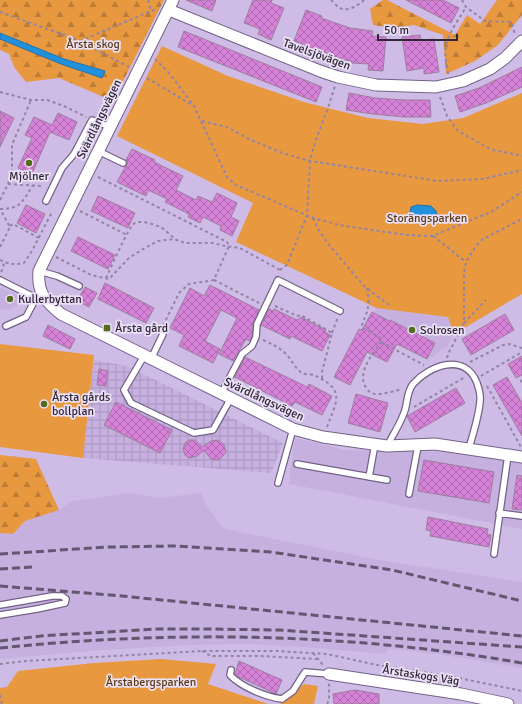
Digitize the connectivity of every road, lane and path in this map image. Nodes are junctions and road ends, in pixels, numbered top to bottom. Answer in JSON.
{"nodes":[{"id":1,"x":148,"y":0,"type":"edge"},
{"id":2,"x":331,"y":0,"type":"edge"},
{"id":3,"x":364,"y":0,"type":"edge"},
{"id":4,"x":462,"y":0,"type":"edge"},
{"id":5,"x":171,"y":5,"type":"edge"},
{"id":6,"x":466,"y":7,"type":"junction"},
{"id":7,"x":0,"y":12,"type":"edge"},
{"id":8,"x":151,"y":12,"type":"junction"},
{"id":9,"x":513,"y":29,"type":"dead end"},
{"id":10,"x":80,"y":41,"type":"junction"},
{"id":11,"x":522,"y":41,"type":"edge"},
{"id":12,"x":148,"y":52,"type":"junction"},
{"id":13,"x":446,"y":65,"type":"dead end"},
{"id":14,"x":137,"y":72,"type":"junction"},
{"id":15,"x":338,"y":78,"type":"junction"},
{"id":16,"x":436,"y":87,"type":"junction"},
{"id":17,"x":0,"y":92,"type":"edge"},
{"id":18,"x":31,"y":100,"type":"junction"},
{"id":19,"x":194,"y":106,"type":"junction"},
{"id":20,"x":92,"y":120,"type":"junction"},
{"id":21,"x":201,"y":121,"type":"junction"},
{"id":22,"x":110,"y":127,"type":"junction"},
{"id":23,"x":98,"y":151,"type":"junction"},
{"id":24,"x":522,"y":156,"type":"edge"},
{"id":25,"x":310,"y":161,"type":"junction"},
{"id":26,"x":123,"y":163,"type":"dead end"},
{"id":27,"x":522,"y":169,"type":"edge"},
{"id":28,"x":88,"y":171,"type":"junction"},
{"id":29,"x":8,"y":184,"type":"junction"},
{"id":30,"x":33,"y":185,"type":"junction"},
{"id":31,"x":42,"y":186,"type":"dead end"},
{"id":32,"x":522,"y":192,"type":"edge"},
{"id":33,"x":0,"y":200,"type":"edge"},
{"id":34,"x":46,"y":201,"type":"dead end"},
{"id":35,"x":71,"y":206,"type":"junction"},
{"id":36,"x":0,"y":208,"type":"edge"},
{"id":37,"x":52,"y":212,"type":"dead end"},
{"id":38,"x":307,"y":215,"type":"junction"},
{"id":39,"x":313,"y":218,"type":"junction"},
{"id":40,"x":522,"y":219,"type":"edge"},
{"id":41,"x":10,"y":227,"type":"junction"},
{"id":42,"x":127,"y":235,"type":"junction"},
{"id":43,"x":432,"y":236,"type":"junction"},
{"id":44,"x":39,"y":238,"type":"junction"},
{"id":45,"x":174,"y":239,"type":"junction"},
{"id":46,"x":229,"y":246,"type":"junction"},
{"id":47,"x":0,"y":247,"type":"edge"},
{"id":48,"x":48,"y":253,"type":"junction"},
{"id":49,"x":0,"y":260,"type":"edge"},
{"id":50,"x":4,"y":262,"type":"junction"},
{"id":51,"x":466,"y":262,"type":"junction"},
{"id":52,"x":39,"y":271,"type":"junction"},
{"id":53,"x":0,"y":274,"type":"edge"},
{"id":54,"x":106,"y":278,"type":"junction"},
{"id":55,"x":0,"y":280,"type":"edge"},
{"id":56,"x":214,"y":280,"type":"junction"},
{"id":57,"x":79,"y":286,"type":"dead end"},
{"id":58,"x":367,"y":288,"type":"junction"},
{"id":59,"x":39,"y":296,"type":"junction"},
{"id":60,"x":486,"y":300,"type":"dead end"},
{"id":61,"x":265,"y":304,"type":"junction"},
{"id":62,"x":389,"y":305,"type":"dead end"},
{"id":63,"x":340,"y":312,"type":"joint"},
{"id":64,"x":464,"y":323,"type":"junction"},
{"id":65,"x":6,"y":326,"type":"dead end"},
{"id":66,"x":332,"y":333,"type":"junction"},
{"id":67,"x":163,"y":334,"type":"joint"},
{"id":68,"x":256,"y":337,"type":"junction"},
{"id":69,"x":381,"y":342,"type":"junction"},
{"id":70,"x":522,"y":348,"type":"edge"},
{"id":71,"x":522,"y":352,"type":"edge"},
{"id":72,"x":147,"y":357,"type":"junction"},
{"id":73,"x":447,"y":364,"type":"junction"},
{"id":74,"x":464,"y":366,"type":"junction"},
{"id":75,"x":431,"y":369,"type":"junction"},
{"id":76,"x":472,"y":374,"type":"junction"},
{"id":77,"x":322,"y":379,"type":"junction"},
{"id":78,"x":476,"y":380,"type":"junction"},
{"id":79,"x":485,"y":383,"type":"dead end"},
{"id":80,"x":412,"y":386,"type":"junction"},
{"id":81,"x":226,"y":396,"type":"junction"},
{"id":82,"x":404,"y":413,"type":"junction"},
{"id":83,"x":293,"y":429,"type":"junction"},
{"id":84,"x":323,"y":437,"type":"junction"},
{"id":85,"x":375,"y":444,"type":"junction"},
{"id":86,"x":388,"y":446,"type":"junction"},
{"id":87,"x":418,"y":446,"type":"junction"},
{"id":88,"x":469,"y":448,"type":"junction"},
{"id":89,"x":522,"y":449,"type":"edge"},
{"id":90,"x":508,"y":455,"type":"junction"},
{"id":91,"x":522,"y":457,"type":"edge"},
{"id":92,"x":296,"y":464,"type":"dead end"},
{"id":93,"x":369,"y":477,"type":"junction"},
{"id":94,"x":387,"y":480,"type":"dead end"},
{"id":95,"x":278,"y":483,"type":"dead end"},
{"id":96,"x":409,"y":494,"type":"dead end"},
{"id":97,"x":499,"y":513,"type":"junction"},
{"id":98,"x":522,"y":516,"type":"edge"},
{"id":99,"x":494,"y":554,"type":"dead end"},
{"id":100,"x":0,"y":605,"type":"edge"},
{"id":101,"x":0,"y":615,"type":"edge"},
{"id":102,"x":202,"y":651,"type":"junction"},
{"id":103,"x":312,"y":653,"type":"junction"},
{"id":104,"x":0,"y":664,"type":"edge"},
{"id":105,"x":231,"y":670,"type":"dead end"},
{"id":106,"x":329,"y":674,"type":"junction"},
{"id":107,"x":522,"y":691,"type":"edge"},
{"id":108,"x":0,"y":695,"type":"edge"},
{"id":109,"x":2,"y":704,"type":"edge"},
{"id":110,"x":328,"y":704,"type":"edge"},
{"id":111,"x":508,"y":704,"type":"edge"}],
"edges":[{"from":1,"to":8,"type":"path"},
{"from":2,"to":3,"type":"path"},
{"from":4,"to":6,"type":"path"},
{"from":5,"to":8,"type":"path"},
{"from":5,"to":12,"type":"street","name":"Svärdlångsvägen"},
{"from":5,"to":15,"type":"street","name":"Tavelsjövägen"},
{"from":6,"to":9,"type":"path"},
{"from":6,"to":13,"type":"path"},
{"from":7,"to":10,"type":"path"},
{"from":8,"to":10,"type":"path"},
{"from":10,"to":14,"type":"path"},
{"from":11,"to":16,"type":"street","name":"Tavelsjövägen"},
{"from":12,"to":14,"type":"street","name":"Svärdlångsvägen"},
{"from":12,"to":19,"type":"path"},
{"from":14,"to":19,"type":"path"},
{"from":14,"to":22,"type":"street","name":"Svärdlångsvägen"},
{"from":15,"to":16,"type":"street","name":"Tavelsjövägen"},
{"from":15,"to":25,"type":"path"},
{"from":16,"to":24,"type":"path"},
{"from":17,"to":18,"type":"path"},
{"from":18,"to":20,"type":"path"},
{"from":18,"to":29,"type":"path"},
{"from":19,"to":21,"type":"path"},
{"from":20,"to":22,"type":"lane"},
{"from":20,"to":34,"type":"lane"},
{"from":21,"to":25,"type":"path"},
{"from":21,"to":38,"type":"path"},
{"from":22,"to":23,"type":"street","name":"Svärdlångsvägen"},
{"from":23,"to":26,"type":"lane"},
{"from":23,"to":28,"type":"street","name":"Svärdlångsvägen"},
{"from":25,"to":27,"type":"path"},
{"from":25,"to":38,"type":"path"},
{"from":28,"to":35,"type":"street","name":"Svärdlångsvägen"},
{"from":28,"to":46,"type":"path"},
{"from":29,"to":30,"type":"path"},
{"from":29,"to":33,"type":"path"},
{"from":30,"to":31,"type":"path"},
{"from":30,"to":36,"type":"path"},
{"from":32,"to":43,"type":"path"},
{"from":35,"to":42,"type":"path"},
{"from":35,"to":48,"type":"street","name":"Svärdlångsvägen"},
{"from":36,"to":41,"type":"path"},
{"from":37,"to":44,"type":"path"},
{"from":38,"to":39,"type":"path"},
{"from":38,"to":46,"type":"path"},
{"from":39,"to":43,"type":"path"},
{"from":39,"to":58,"type":"path"},
{"from":40,"to":51,"type":"path"},
{"from":41,"to":44,"type":"path"},
{"from":41,"to":47,"type":"path"},
{"from":42,"to":45,"type":"path"},
{"from":42,"to":54,"type":"path"},
{"from":43,"to":51,"type":"path"},
{"from":44,"to":50,"type":"path"},
{"from":45,"to":46,"type":"path"},
{"from":45,"to":54,"type":"path"},
{"from":46,"to":56,"type":"path"},
{"from":48,"to":52,"type":"street","name":"Svärdlångsvägen"},
{"from":48,"to":54,"type":"path"},
{"from":49,"to":50,"type":"path"},
{"from":50,"to":53,"type":"path"},
{"from":51,"to":64,"type":"path"},
{"from":52,"to":57,"type":"lane"},
{"from":52,"to":59,"type":"street"},
{"from":55,"to":59,"type":"lane","name":"Svärdlångsvägen"},
{"from":56,"to":61,"type":"path"},
{"from":56,"to":67,"type":"path"},
{"from":58,"to":62,"type":"path"},
{"from":58,"to":69,"type":"path"},
{"from":59,"to":65,"type":"lane"},
{"from":59,"to":72,"type":"street","name":"Svärdlångsvägen"},
{"from":60,"to":64,"type":"path"},
{"from":61,"to":63,"type":"lane"},
{"from":61,"to":66,"type":"path"},
{"from":61,"to":68,"type":"lane"},
{"from":63,"to":66,"type":"path"},
{"from":64,"to":73,"type":"path"},
{"from":66,"to":77,"type":"path"},
{"from":67,"to":72,"type":"lane"},
{"from":68,"to":77,"type":"path"},
{"from":68,"to":81,"type":"lane"},
{"from":69,"to":75,"type":"path"},
{"from":69,"to":80,"type":"path"},
{"from":70,"to":74,"type":"path"},
{"from":71,"to":78,"type":"path"},
{"from":72,"to":81,"type":"street","name":"Svärdlångsvägen"},
{"from":72,"to":81,"type":"lane"},
{"from":73,"to":74,"type":"lane"},
{"from":73,"to":75,"type":"lane"},
{"from":74,"to":76,"type":"lane"},
{"from":75,"to":80,"type":"lane"},
{"from":76,"to":78,"type":"lane"},
{"from":76,"to":82,"type":"path"},
{"from":77,"to":84,"type":"path"},
{"from":78,"to":88,"type":"lane"},
{"from":79,"to":89,"type":"path"},
{"from":80,"to":82,"type":"lane"},
{"from":81,"to":83,"type":"street","name":"Svärdlångsvägen"},
{"from":82,"to":86,"type":"lane"},
{"from":83,"to":84,"type":"street","name":"Svärdlångsvägen"},
{"from":83,"to":95,"type":"lane"},
{"from":84,"to":85,"type":"street","name":"Svärdlångsvägen"},
{"from":85,"to":86,"type":"street","name":"Svärdlångsvägen"},
{"from":85,"to":93,"type":"lane"},
{"from":86,"to":87,"type":"street","name":"Svärdlångsvägen"},
{"from":87,"to":88,"type":"street","name":"Svärdlångsvägen"},
{"from":87,"to":96,"type":"lane"},
{"from":88,"to":90,"type":"street","name":"Svärdlångsvägen"},
{"from":90,"to":91,"type":"street","name":"Svärdlångsvägen"},
{"from":90,"to":97,"type":"lane"},
{"from":92,"to":93,"type":"lane"},
{"from":93,"to":94,"type":"lane"},
{"from":97,"to":98,"type":"lane"},
{"from":97,"to":99,"type":"lane"},
{"from":100,"to":101,"type":"lane"},
{"from":102,"to":103,"type":"path"},
{"from":102,"to":103,"type":"path"},
{"from":102,"to":104,"type":"path"},
{"from":103,"to":107,"type":"path"},
{"from":105,"to":106,"type":"lane"},
{"from":106,"to":110,"type":"path"},
{"from":106,"to":111,"type":"street","name":"Årstaskogs Väg"},
{"from":108,"to":109,"type":"path"}]}
